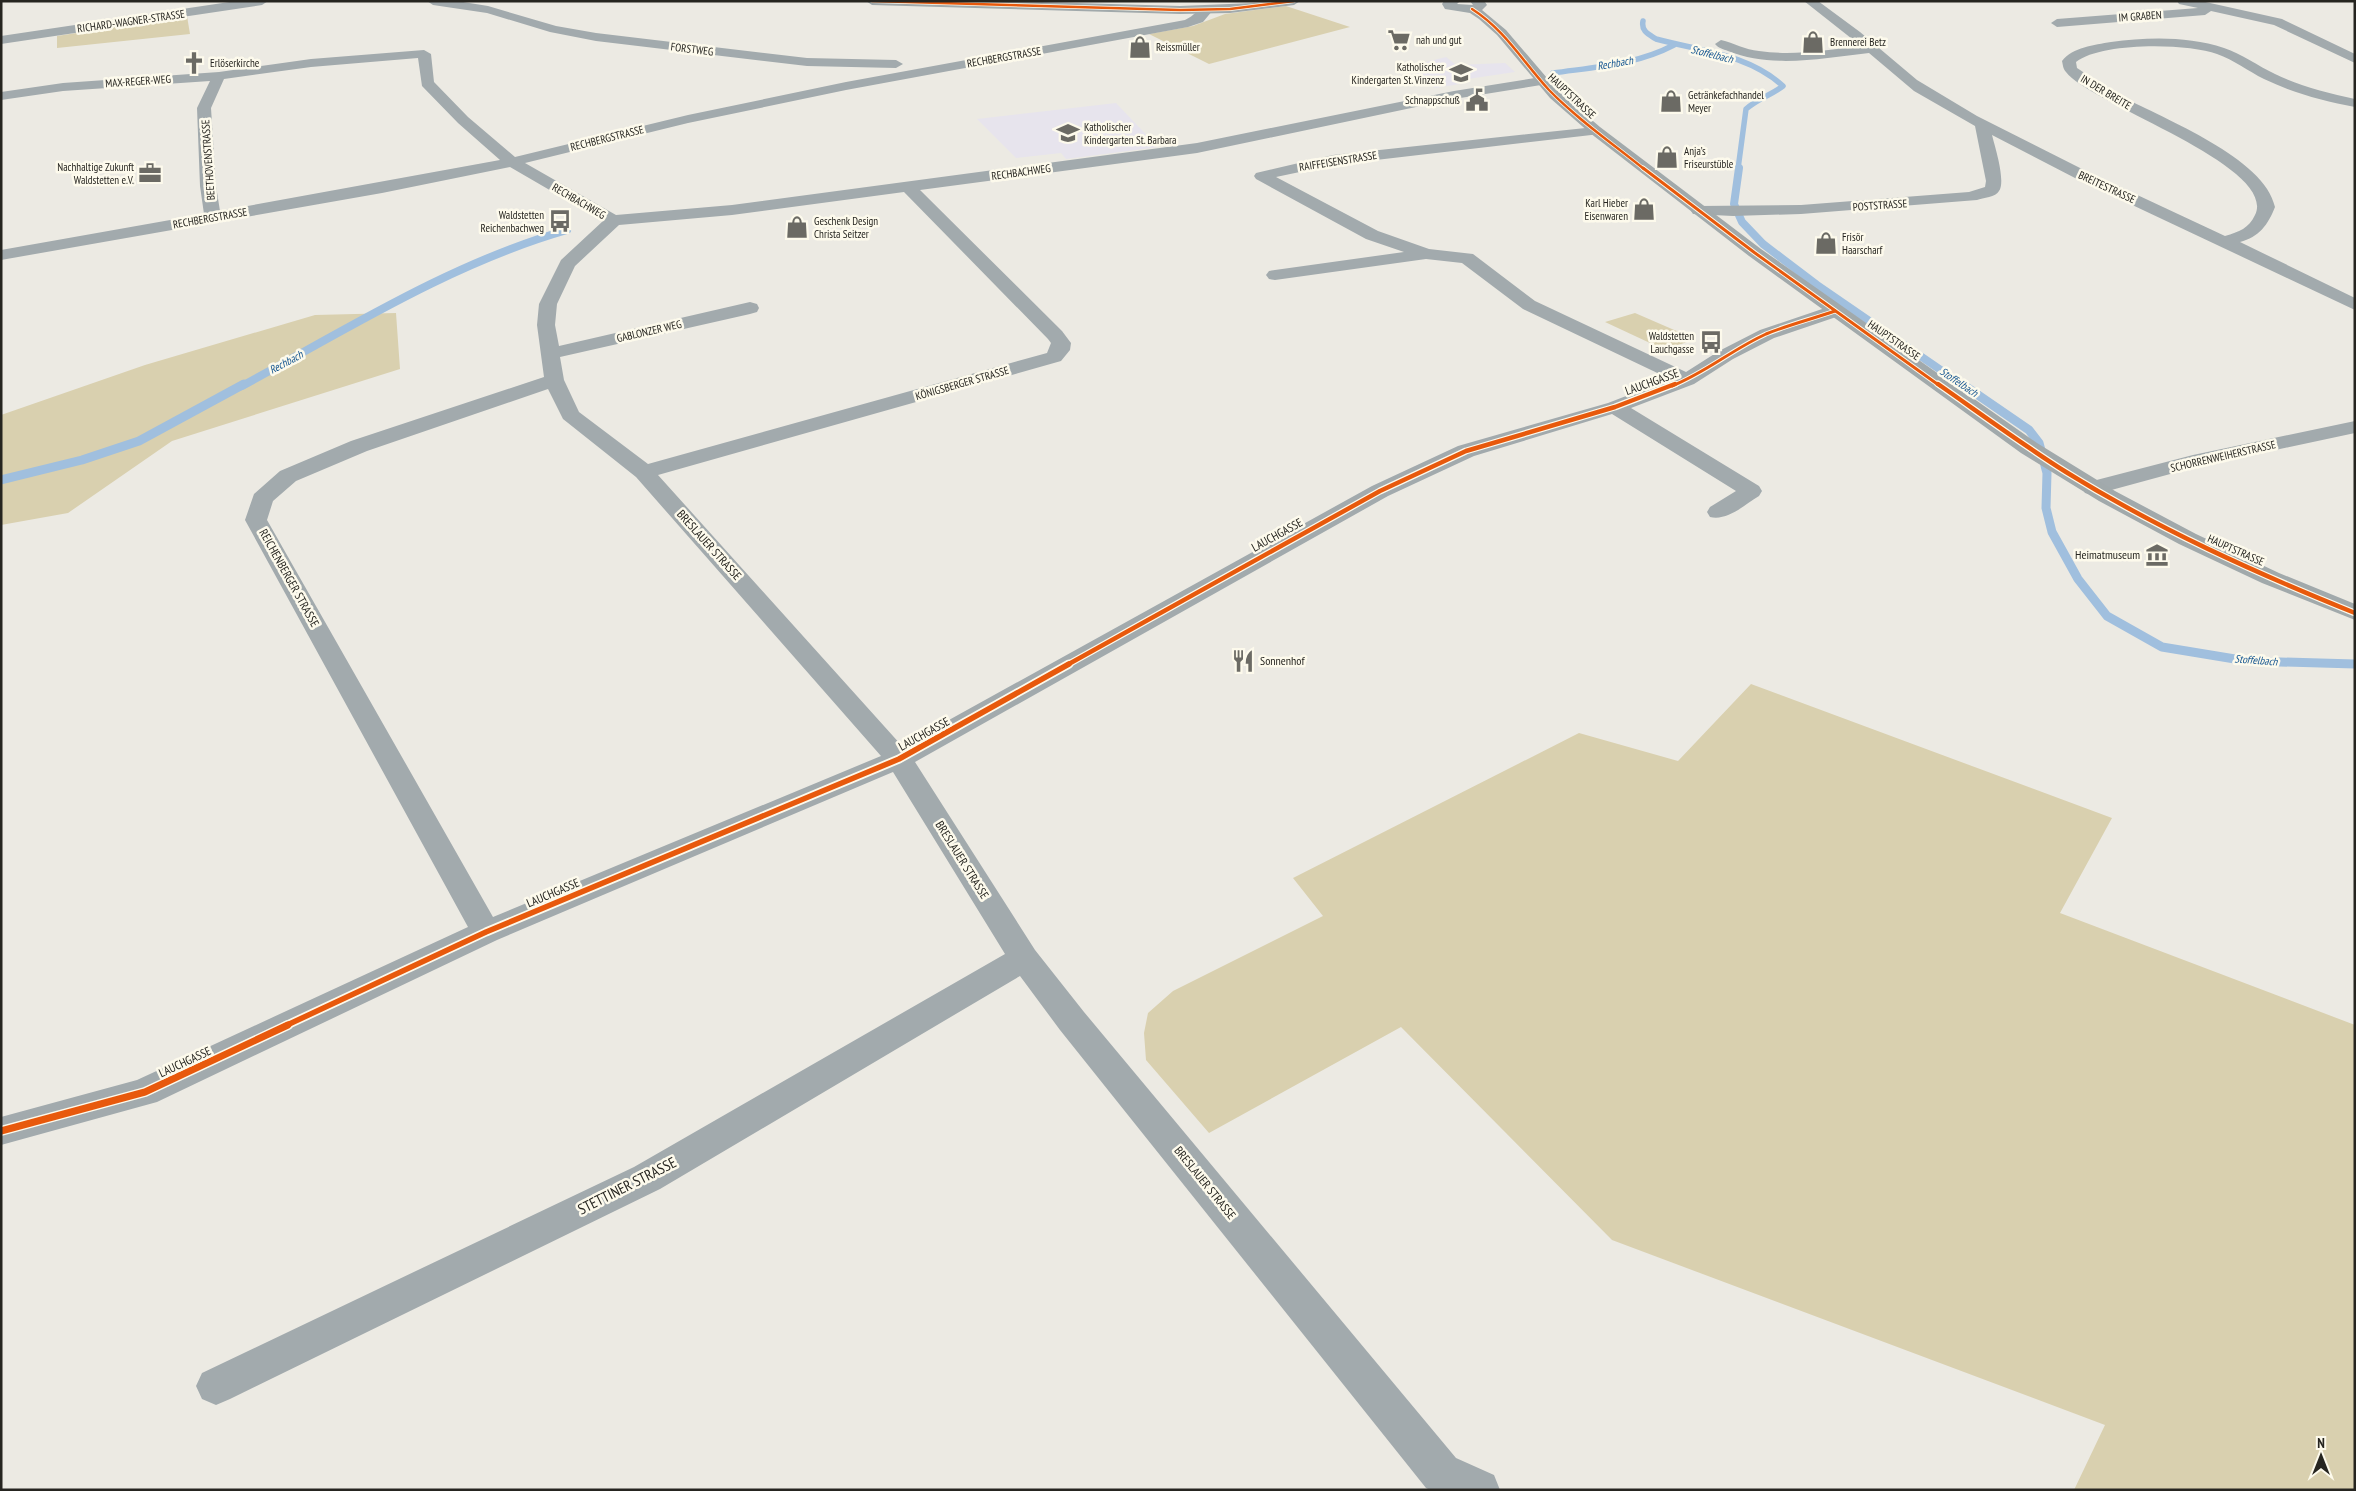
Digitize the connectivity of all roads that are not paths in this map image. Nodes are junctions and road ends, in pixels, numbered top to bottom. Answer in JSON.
{"nodes":[{"id":1,"x":182,"y":1,"type":"edge"},
{"id":2,"x":262,"y":1,"type":"edge"},
{"id":3,"x":433,"y":1,"type":"edge"},
{"id":4,"x":872,"y":1,"type":"edge"},
{"id":5,"x":1294,"y":1,"type":"edge"},
{"id":6,"x":1432,"y":1,"type":"edge"},
{"id":7,"x":1810,"y":1,"type":"edge"},
{"id":8,"x":2183,"y":1,"type":"edge"},
{"id":9,"x":1451,"y":2,"type":"edge"},
{"id":10,"x":1473,"y":3,"type":"edge"},
{"id":11,"x":1120,"y":5,"type":"edge"},
{"id":12,"x":207,"y":10,"type":"junction"},
{"id":13,"x":1207,"y":10,"type":"junction"},
{"id":14,"x":2223,"y":10,"type":"junction"},
{"id":15,"x":2057,"y":23,"type":"dead end"},
{"id":16,"x":4,"y":38,"type":"edge"},
{"id":17,"x":1721,"y":44,"type":"dead end"},
{"id":18,"x":1871,"y":48,"type":"junction"},
{"id":19,"x":424,"y":54,"type":"joint"},
{"id":20,"x":2355,"y":59,"type":"edge"},
{"id":21,"x":956,"y":66,"type":"junction"},
{"id":22,"x":219,"y":76,"type":"junction"},
{"id":23,"x":1541,"y":81,"type":"junction"},
{"id":24,"x":1,"y":96,"type":"edge"},
{"id":25,"x":2352,"y":107,"type":"edge"},
{"id":26,"x":1982,"y":124,"type":"junction"},
{"id":27,"x":1596,"y":130,"type":"junction"},
{"id":28,"x":512,"y":162,"type":"junction"},
{"id":29,"x":908,"y":187,"type":"junction"},
{"id":30,"x":1699,"y":212,"type":"junction"},
{"id":31,"x":213,"y":217,"type":"junction"},
{"id":32,"x":614,"y":220,"type":"junction"},
{"id":33,"x":2224,"y":241,"type":"junction"},
{"id":34,"x":1426,"y":254,"type":"junction"},
{"id":35,"x":1,"y":256,"type":"edge"},
{"id":36,"x":1275,"y":275,"type":"dead end"},
{"id":37,"x":2355,"y":305,"type":"edge"},
{"id":38,"x":750,"y":308,"type":"dead end"},
{"id":39,"x":1835,"y":311,"type":"junction"},
{"id":40,"x":552,"y":367,"type":"junction"},
{"id":41,"x":1687,"y":380,"type":"junction"},
{"id":42,"x":1615,"y":406,"type":"junction"},
{"id":43,"x":2355,"y":427,"type":"edge"},
{"id":44,"x":644,"y":472,"type":"junction"},
{"id":45,"x":2093,"y":488,"type":"junction"},
{"id":46,"x":1718,"y":512,"type":"dead end"},
{"id":47,"x":2355,"y":613,"type":"edge"},
{"id":48,"x":899,"y":759,"type":"junction"},
{"id":49,"x":486,"y":932,"type":"junction"},
{"id":50,"x":1024,"y":958,"type":"junction"},
{"id":51,"x":1,"y":1131,"type":"edge"},
{"id":52,"x":216,"y":1386,"type":"dead end"},
{"id":53,"x":1435,"y":1482,"type":"edge"},
{"id":54,"x":1479,"y":1490,"type":"edge"}],
"edges":[{"from":1,"to":12,"type":"street"},
{"from":2,"to":12,"type":"street","name":"RICHARD-WAGNER-STRASSE"},
{"from":3,"to":21,"type":"street","name":"FORSTWEG"},
{"from":4,"to":11,"type":"street"},
{"from":5,"to":13,"type":"street"},
{"from":6,"to":9,"type":"street","name":"HAUPTSTRASSE"},
{"from":7,"to":18,"type":"street","name":"BREITESTRASSE"},
{"from":8,"to":14,"type":"street","name":"IM GRABEN"},
{"from":9,"to":10,"type":"street","name":"HAUPTSTRASSE"},
{"from":10,"to":23,"type":"street","name":"HAUPTSTRASSE"},
{"from":11,"to":13,"type":"street"},
{"from":12,"to":16,"type":"street","name":"RICHARD-WAGNER-STRASSE"},
{"from":13,"to":21,"type":"street","name":"RECHBERGSTRASSE"},
{"from":14,"to":15,"type":"street","name":"IM GRABEN"},
{"from":14,"to":20,"type":"street","name":"IM GRABEN"},
{"from":17,"to":18,"type":"street"},
{"from":18,"to":26,"type":"street","name":"BREITESTRASSE"},
{"from":19,"to":22,"type":"street","name":"MAX-REGER-WEG"},
{"from":19,"to":28,"type":"street","name":"RECHBACHWEG"},
{"from":21,"to":28,"type":"street","name":"RECHBERGSTRASSE"},
{"from":22,"to":24,"type":"street","name":"MAX-REGER-WEG"},
{"from":22,"to":31,"type":"street","name":"BEETHOVENSTRASSE"},
{"from":23,"to":27,"type":"street","name":"HAUPTSTRASSE"},
{"from":23,"to":29,"type":"street","name":"RECHBACHWEG"},
{"from":25,"to":33,"type":"street","name":"IN DER BREITE"},
{"from":26,"to":30,"type":"street","name":"POSTSTRASSE"},
{"from":26,"to":33,"type":"street","name":"BREITESTRASSE"},
{"from":27,"to":30,"type":"street","name":"HAUPTSTRASSE"},
{"from":27,"to":34,"type":"street","name":"RAIFFEISENSTRASSE"},
{"from":28,"to":31,"type":"street","name":"RECHBERGSTRASSE"},
{"from":28,"to":32,"type":"street","name":"RECHBACHWEG"},
{"from":29,"to":32,"type":"street","name":"RECHBACHWEG"},
{"from":29,"to":44,"type":"street","name":"KÖNIGSBERGER STRASSE"},
{"from":30,"to":39,"type":"street","name":"HAUPTSTRASSE"},
{"from":31,"to":35,"type":"street","name":"RECHBERGSTRASSE"},
{"from":32,"to":40,"type":"street","name":"BRESLAUER STRASSE"},
{"from":33,"to":37,"type":"street","name":"BREITESTRASSE"},
{"from":34,"to":36,"type":"street","name":"RAIFFEISENSTRASSE"},
{"from":34,"to":41,"type":"street","name":"RAIFFEISENSTRASSE"},
{"from":38,"to":40,"type":"street","name":"GABLONZER WEG"},
{"from":39,"to":41,"type":"street","name":"LAUCHGASSE"},
{"from":39,"to":45,"type":"street","name":"HAUPTSTRASSE"},
{"from":40,"to":44,"type":"street","name":"BRESLAUER STRASSE"},
{"from":40,"to":49,"type":"street","name":"REICHENBERGER STRASSE"},
{"from":41,"to":42,"type":"street","name":"LAUCHGASSE"},
{"from":42,"to":46,"type":"street","name":"LAUCHGASSE"},
{"from":42,"to":48,"type":"street","name":"LAUCHGASSE"},
{"from":43,"to":45,"type":"street","name":"SCHORRENWEIHERSTRASSE"},
{"from":44,"to":48,"type":"street","name":"BRESLAUER STRASSE"},
{"from":45,"to":47,"type":"street","name":"HAUPTSTRASSE"},
{"from":48,"to":49,"type":"street","name":"LAUCHGASSE"},
{"from":48,"to":50,"type":"street","name":"BRESLAUER STRASSE"},
{"from":49,"to":51,"type":"street","name":"LAUCHGASSE"},
{"from":50,"to":52,"type":"street","name":"STETTINER STRASSE"},
{"from":50,"to":53,"type":"street","name":"BRESLAUER STRASSE"},
{"from":53,"to":54,"type":"street","name":"BRESLAUER STRASSE"}]}
